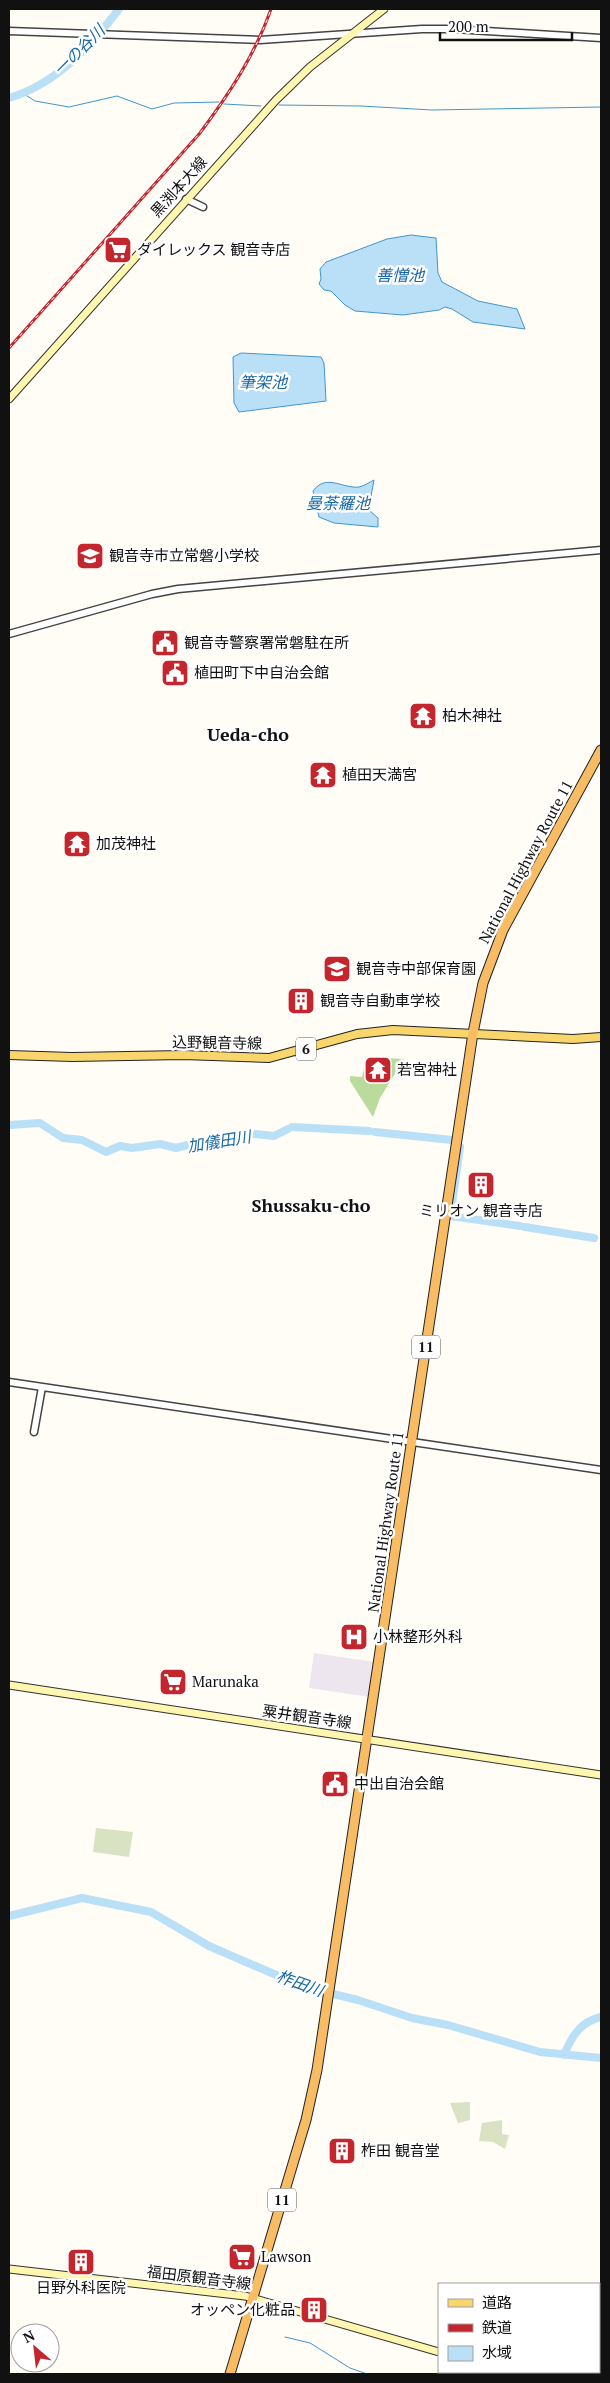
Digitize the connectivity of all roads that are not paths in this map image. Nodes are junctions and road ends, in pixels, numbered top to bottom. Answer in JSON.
{"nodes":[{"id":1,"x":384,"y":9,"type":"edge"},
{"id":2,"x":9,"y":31,"type":"edge"},
{"id":3,"x":350,"y":35,"type":"junction"},
{"id":4,"x":601,"y":38,"type":"edge"},
{"id":5,"x":186,"y":199,"type":"junction"},
{"id":6,"x":202,"y":207,"type":"dead end"},
{"id":7,"x":9,"y":399,"type":"edge"},
{"id":8,"x":601,"y":550,"type":"edge"},
{"id":9,"x":9,"y":634,"type":"edge"},
{"id":10,"x":601,"y":750,"type":"edge"},
{"id":11,"x":473,"y":1033,"type":"junction"},
{"id":12,"x":601,"y":1036,"type":"edge"},
{"id":13,"x":9,"y":1055,"type":"edge"},
{"id":14,"x":9,"y":1382,"type":"edge"},
{"id":15,"x":42,"y":1387,"type":"junction"},
{"id":16,"x":34,"y":1432,"type":"dead end"},
{"id":17,"x":411,"y":1442,"type":"junction"},
{"id":18,"x":601,"y":1470,"type":"edge"},
{"id":19,"x":9,"y":1685,"type":"edge"},
{"id":20,"x":367,"y":1740,"type":"junction"},
{"id":21,"x":601,"y":1775,"type":"edge"},
{"id":22,"x":9,"y":2269,"type":"edge"},
{"id":23,"x":254,"y":2298,"type":"junction"},
{"id":24,"x":438,"y":2352,"type":"edge"},
{"id":25,"x":524,"y":2373,"type":"edge"},
{"id":26,"x":230,"y":2374,"type":"edge"},
{"id":27,"x":536,"y":2374,"type":"edge"}],
"edges":[{"from":1,"to":3,"type":"main road","name":"黒渕本大線"},
{"from":2,"to":3,"type":"street"},
{"from":3,"to":4,"type":"street"},
{"from":3,"to":5,"type":"main road","name":"黒渕本大線"},
{"from":5,"to":6,"type":"street"},
{"from":5,"to":7,"type":"main road","name":"黒渕本大線"},
{"from":8,"to":9,"type":"street"},
{"from":10,"to":11,"type":"highway","name":"National Highway Route 11","number":"11"},
{"from":11,"to":12,"type":"main road","name":"込野観音寺線","number":"6"},
{"from":11,"to":13,"type":"main road","name":"込野観音寺線","number":"6"},
{"from":11,"to":17,"type":"highway","name":"National Highway Route 11","number":"11"},
{"from":14,"to":15,"type":"street"},
{"from":15,"to":16,"type":"street"},
{"from":15,"to":17,"type":"street"},
{"from":17,"to":18,"type":"street"},
{"from":17,"to":20,"type":"highway","name":"National Highway Route 11","number":"11"},
{"from":19,"to":20,"type":"main road","name":"粟井観音寺線"},
{"from":20,"to":21,"type":"main road","name":"粟井観音寺線"},
{"from":20,"to":23,"type":"highway","name":"National Highway Route 11","number":"11"},
{"from":22,"to":23,"type":"main road","name":"福田原観音寺線"},
{"from":23,"to":24,"type":"main road","name":"福田原観音寺線"},
{"from":23,"to":26,"type":"highway","name":"National Highway Route 11","number":"11"},
{"from":25,"to":27,"type":"main road"}]}
